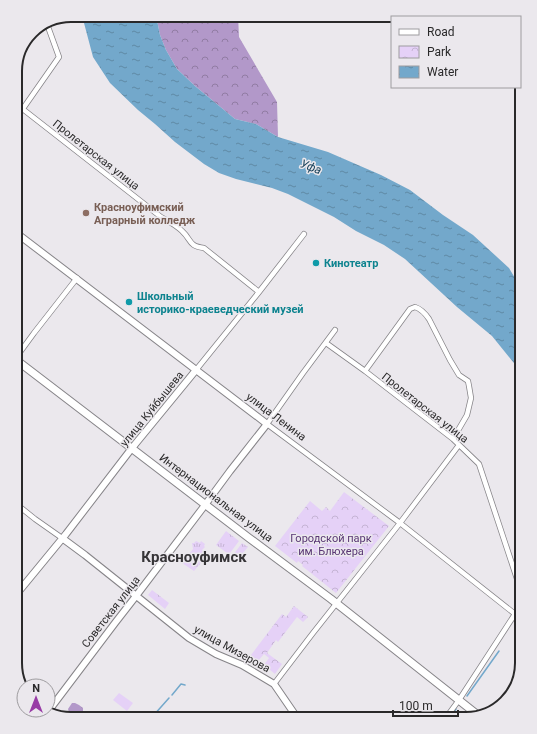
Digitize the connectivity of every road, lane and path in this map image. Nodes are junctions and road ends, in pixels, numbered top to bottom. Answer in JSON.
{"nodes":[{"id":1,"x":49,"y":27,"type":"edge"},
{"id":2,"x":23,"y":109,"type":"joint"},
{"id":3,"x":304,"y":234,"type":"dead end"},
{"id":4,"x":22,"y":237,"type":"edge"},
{"id":5,"x":77,"y":278,"type":"junction"},
{"id":6,"x":259,"y":292,"type":"junction"},
{"id":7,"x":335,"y":330,"type":"dead end"},
{"id":8,"x":326,"y":343,"type":"junction"},
{"id":9,"x":22,"y":349,"type":"edge"},
{"id":10,"x":22,"y":364,"type":"edge"},
{"id":11,"x":196,"y":370,"type":"junction"},
{"id":12,"x":365,"y":371,"type":"junction"},
{"id":13,"x":267,"y":424,"type":"junction"},
{"id":14,"x":454,"y":439,"type":"junction"},
{"id":15,"x":459,"y":445,"type":"junction"},
{"id":16,"x":132,"y":448,"type":"junction"},
{"id":17,"x":206,"y":504,"type":"junction"},
{"id":18,"x":22,"y":508,"type":"edge"},
{"id":19,"x":400,"y":523,"type":"junction"},
{"id":20,"x":62,"y":538,"type":"junction"},
{"id":21,"x":515,"y":573,"type":"edge"},
{"id":22,"x":22,"y":587,"type":"edge"},
{"id":23,"x":136,"y":596,"type":"junction"},
{"id":24,"x":337,"y":604,"type":"junction"},
{"id":25,"x":515,"y":614,"type":"joint"},
{"id":26,"x":274,"y":684,"type":"junction"},
{"id":27,"x":459,"y":700,"type":"junction"},
{"id":28,"x":56,"y":701,"type":"edge"},
{"id":29,"x":293,"y":712,"type":"edge"},
{"id":30,"x":450,"y":712,"type":"edge"},
{"id":31,"x":473,"y":712,"type":"edge"}],
"edges":[{"from":1,"to":2,"type":"street"},
{"from":2,"to":6,"type":"street","name":"Пролетарская улица"},
{"from":3,"to":6,"type":"street","name":"улица Куйбышева"},
{"from":4,"to":5,"type":"main road","name":"улица Ленина"},
{"from":5,"to":9,"type":"street"},
{"from":5,"to":11,"type":"main road","name":"улица Ленина"},
{"from":6,"to":11,"type":"street","name":"улица Куйбышева"},
{"from":7,"to":8,"type":"street","name":"Советская улица"},
{"from":8,"to":12,"type":"street","name":"Пролетарская улица"},
{"from":8,"to":13,"type":"street","name":"Советская улица"},
{"from":10,"to":16,"type":"main road","name":"Интернациональная улица"},
{"from":11,"to":13,"type":"main road","name":"улица Ленина"},
{"from":11,"to":16,"type":"main road","name":"улица Куйбышева"},
{"from":12,"to":14,"type":"street","name":"Пролетарская улица"},
{"from":12,"to":14,"type":"street"},
{"from":13,"to":17,"type":"main road","name":"Советская улица"},
{"from":13,"to":19,"type":"street","name":"улица Ленина"},
{"from":14,"to":15,"type":"street","name":"Пролетарская улица"},
{"from":15,"to":19,"type":"street"},
{"from":15,"to":21,"type":"street","name":"Пролетарская улица"},
{"from":16,"to":17,"type":"main road","name":"Интернациональная улица"},
{"from":16,"to":20,"type":"main road","name":"улица Куйбышева"},
{"from":17,"to":23,"type":"main road","name":"Советская улица"},
{"from":17,"to":24,"type":"main road","name":"Интернациональная улица"},
{"from":18,"to":20,"type":"street","name":"улица Мизерова"},
{"from":19,"to":24,"type":"street"},
{"from":19,"to":25,"type":"street","name":"улица Ленина"},
{"from":20,"to":22,"type":"main road","name":"улица Куйбышева"},
{"from":20,"to":23,"type":"main road","name":"улица Мизерова"},
{"from":23,"to":26,"type":"main road","name":"улица Мизерова"},
{"from":23,"to":28,"type":"main road","name":"Советская улица"},
{"from":24,"to":26,"type":"street"},
{"from":24,"to":27,"type":"main road","name":"Интернациональная улица"},
{"from":25,"to":27,"type":"street"},
{"from":26,"to":29,"type":"main road","name":"улица Мизерова"},
{"from":27,"to":30,"type":"street"},
{"from":27,"to":31,"type":"main road","name":"Интернациональная улица"}]}
